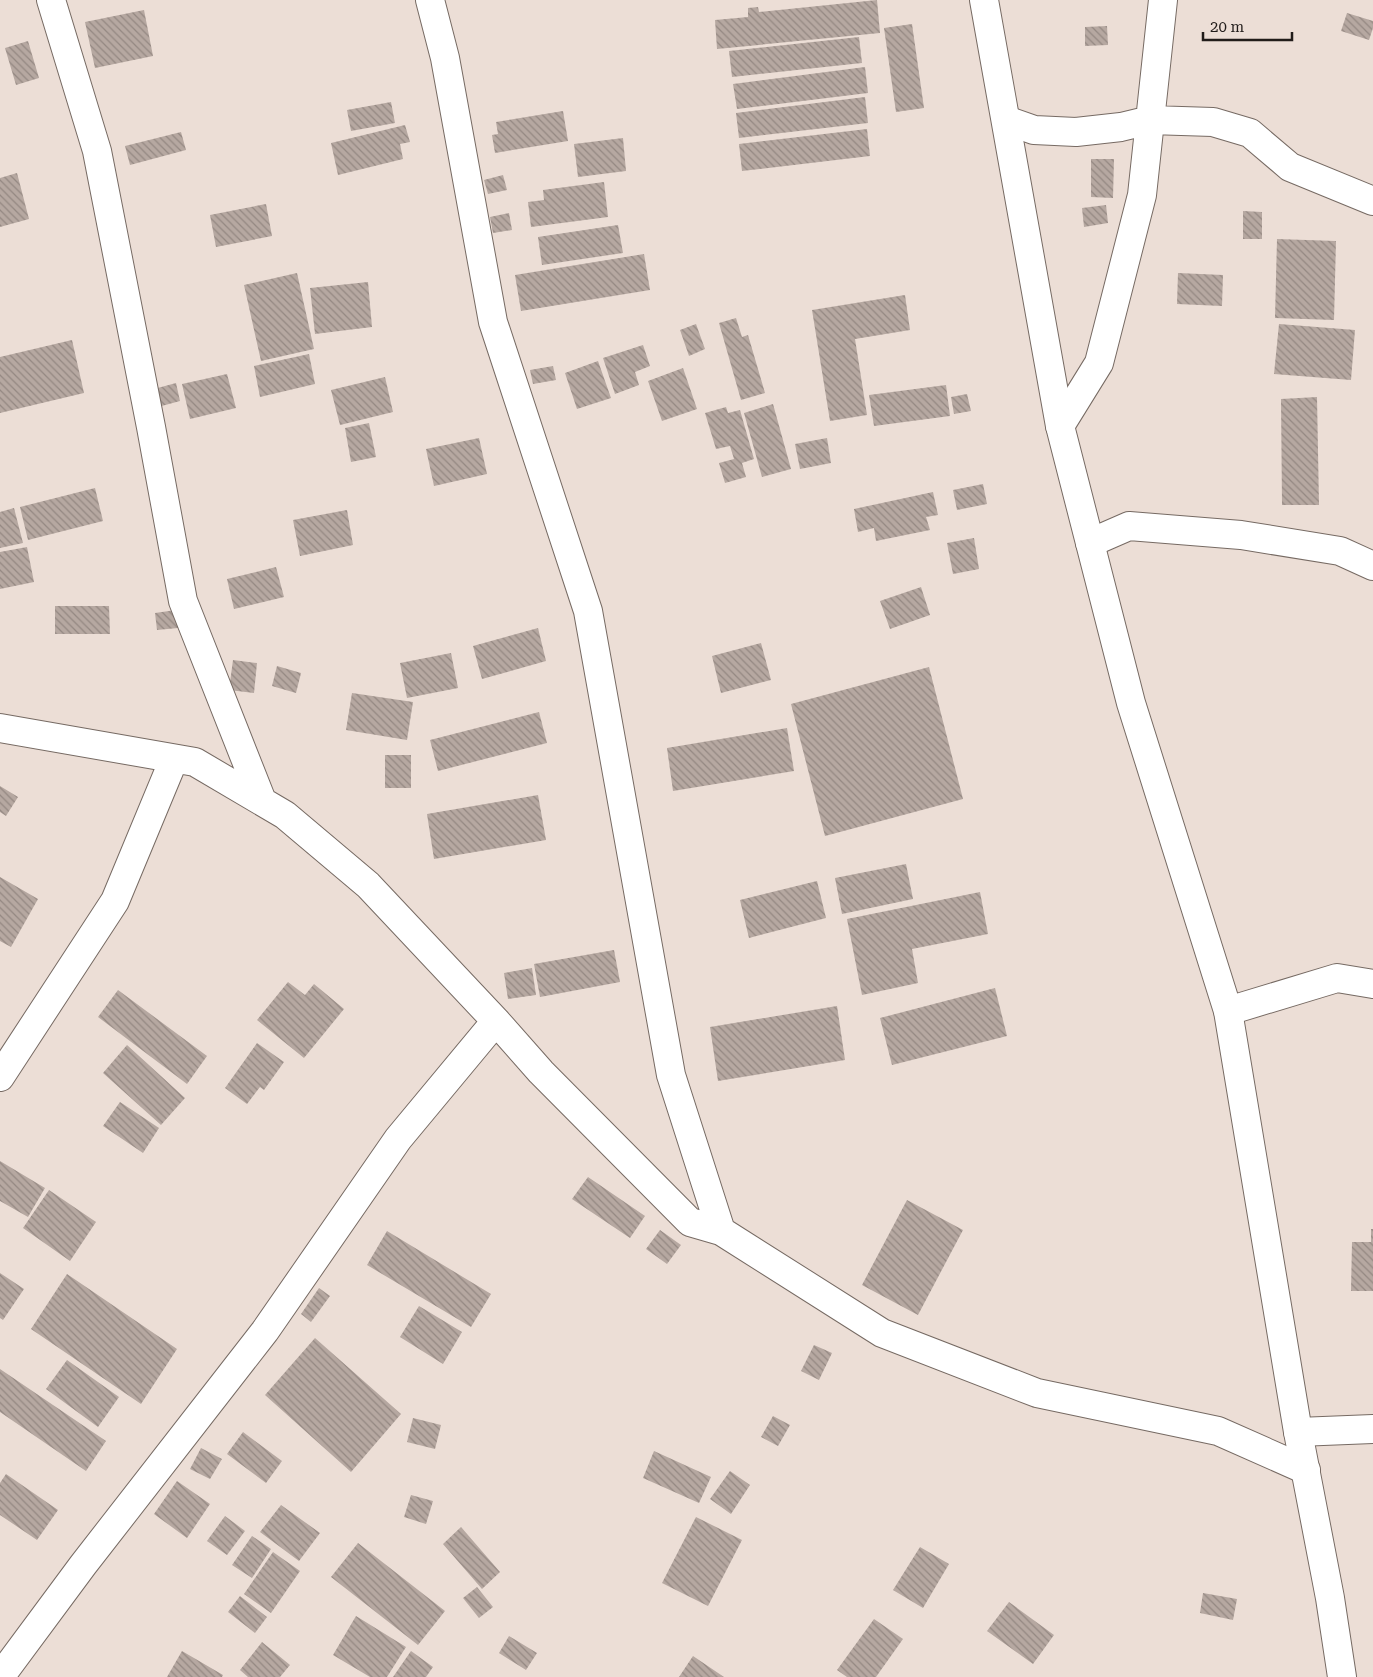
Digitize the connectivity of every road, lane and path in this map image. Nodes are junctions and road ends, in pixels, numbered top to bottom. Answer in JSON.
{"nodes":[{"id":1,"x":51,"y":0,"type":"edge"},
{"id":2,"x":430,"y":0,"type":"edge"},
{"id":3,"x":984,"y":0,"type":"edge"},
{"id":4,"x":1163,"y":0,"type":"edge"},
{"id":5,"x":1006,"y":120,"type":"junction"},
{"id":6,"x":1150,"y":120,"type":"junction"},
{"id":7,"x":1373,"y":201,"type":"edge"},
{"id":8,"x":1060,"y":426,"type":"junction"},
{"id":9,"x":1090,"y":543,"type":"junction"},
{"id":10,"x":1373,"y":566,"type":"edge"},
{"id":11,"x":0,"y":728,"type":"edge"},
{"id":12,"x":174,"y":759,"type":"junction"},
{"id":13,"x":262,"y":801,"type":"junction"},
{"id":14,"x":1373,"y":984,"type":"edge"},
{"id":15,"x":1228,"y":1011,"type":"junction"},
{"id":16,"x":496,"y":1021,"type":"junction"},
{"id":17,"x":0,"y":1078,"type":"edge"},
{"id":18,"x":721,"y":1231,"type":"junction"},
{"id":19,"x":1373,"y":1428,"type":"edge"},
{"id":20,"x":1298,"y":1432,"type":"junction"},
{"id":21,"x":1306,"y":1470,"type":"junction"},
{"id":22,"x":0,"y":1677,"type":"edge"},
{"id":23,"x":1342,"y":1677,"type":"edge"}],
"edges":[{"from":1,"to":13,"type":"street"},
{"from":2,"to":18,"type":"street"},
{"from":3,"to":5,"type":"street"},
{"from":4,"to":6,"type":"street"},
{"from":5,"to":6,"type":"street"},
{"from":5,"to":8,"type":"street"},
{"from":6,"to":7,"type":"street"},
{"from":6,"to":8,"type":"street"},
{"from":8,"to":9,"type":"street"},
{"from":9,"to":10,"type":"street"},
{"from":9,"to":15,"type":"street"},
{"from":11,"to":12,"type":"street"},
{"from":12,"to":13,"type":"street"},
{"from":12,"to":17,"type":"street"},
{"from":13,"to":16,"type":"street"},
{"from":14,"to":15,"type":"street"},
{"from":15,"to":20,"type":"street"},
{"from":16,"to":18,"type":"street"},
{"from":16,"to":22,"type":"street"},
{"from":18,"to":21,"type":"street"},
{"from":19,"to":20,"type":"street"},
{"from":20,"to":21,"type":"street"},
{"from":21,"to":23,"type":"street"}]}
